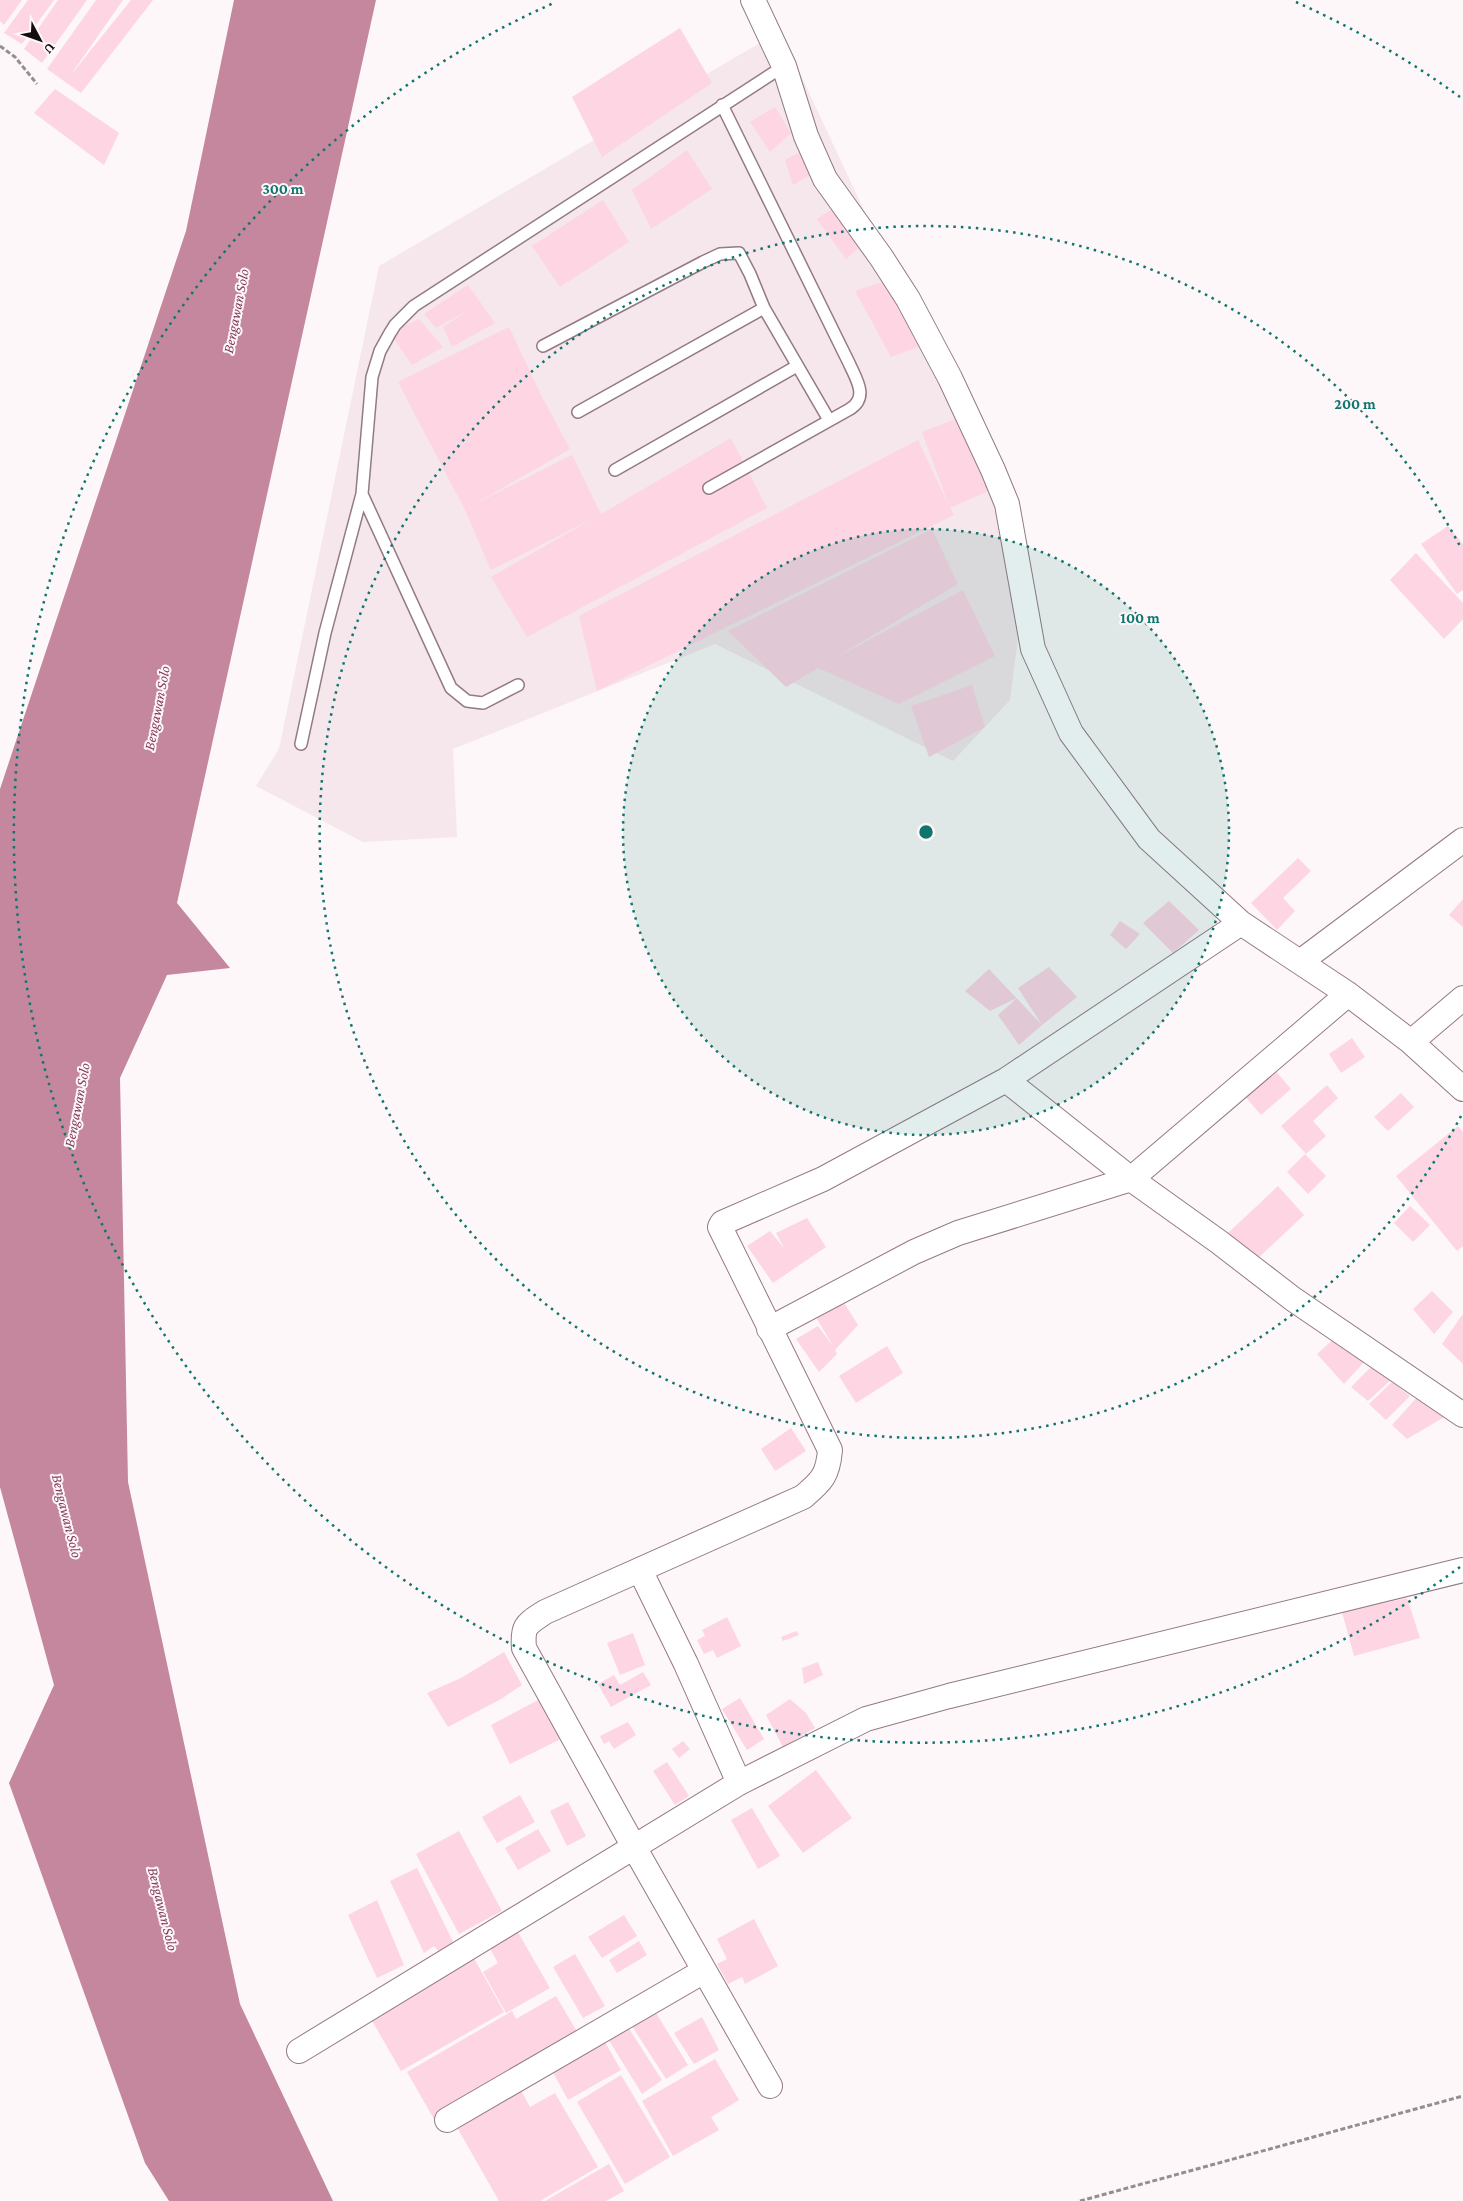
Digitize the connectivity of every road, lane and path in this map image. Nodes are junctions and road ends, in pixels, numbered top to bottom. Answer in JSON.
{"nodes":[{"id":1,"x":753,"y":0,"type":"edge"},
{"id":2,"x":0,"y":46,"type":"edge"},
{"id":3,"x":784,"y":66,"type":"junction"},
{"id":4,"x":37,"y":84,"type":"dead end"},
{"id":5,"x":722,"y":104,"type":"junction"},
{"id":6,"x":764,"y":308,"type":"junction"},
{"id":7,"x":543,"y":346,"type":"dead end"},
{"id":8,"x":797,"y":366,"type":"junction"},
{"id":9,"x":578,"y":412,"type":"dead end"},
{"id":10,"x":830,"y":420,"type":"junction"},
{"id":11,"x":615,"y":470,"type":"dead end"},
{"id":12,"x":709,"y":488,"type":"dead end"},
{"id":13,"x":362,"y":494,"type":"junction"},
{"id":14,"x":518,"y":685,"type":"dead end"},
{"id":15,"x":301,"y":744,"type":"dead end"},
{"id":16,"x":1463,"y":840,"type":"edge"},
{"id":17,"x":1241,"y":923,"type":"junction"},
{"id":18,"x":1300,"y":962,"type":"junction"},
{"id":19,"x":1348,"y":994,"type":"junction"},
{"id":20,"x":1463,"y":998,"type":"edge"},
{"id":21,"x":1411,"y":1042,"type":"junction"},
{"id":22,"x":1006,"y":1080,"type":"junction"},
{"id":23,"x":1463,"y":1089,"type":"edge"},
{"id":24,"x":1130,"y":1179,"type":"junction"},
{"id":25,"x":769,"y":1329,"type":"junction"},
{"id":26,"x":1461,"y":1410,"type":"edge"},
{"id":27,"x":640,"y":1570,"type":"junction"},
{"id":28,"x":1463,"y":1570,"type":"edge"},
{"id":29,"x":739,"y":1782,"type":"junction"},
{"id":30,"x":634,"y":1847,"type":"junction"},
{"id":31,"x":704,"y":1971,"type":"junction"},
{"id":32,"x":299,"y":2051,"type":"dead end"},
{"id":33,"x":770,"y":2086,"type":"dead end"},
{"id":34,"x":1463,"y":2096,"type":"edge"},
{"id":35,"x":448,"y":2120,"type":"dead end"},
{"id":36,"x":1080,"y":2201,"type":"edge"}],
"edges":[{"from":1,"to":3,"type":"street"},
{"from":2,"to":4,"type":"path"},
{"from":3,"to":5,"type":"lane"},
{"from":3,"to":17,"type":"street"},
{"from":5,"to":10,"type":"lane"},
{"from":5,"to":13,"type":"lane"},
{"from":6,"to":7,"type":"lane"},
{"from":6,"to":8,"type":"lane"},
{"from":6,"to":9,"type":"lane"},
{"from":8,"to":10,"type":"lane"},
{"from":8,"to":11,"type":"lane"},
{"from":10,"to":12,"type":"lane"},
{"from":13,"to":14,"type":"lane"},
{"from":13,"to":15,"type":"lane"},
{"from":16,"to":18,"type":"street"},
{"from":17,"to":18,"type":"street"},
{"from":17,"to":22,"type":"street"},
{"from":18,"to":19,"type":"street"},
{"from":19,"to":21,"type":"street"},
{"from":19,"to":24,"type":"street"},
{"from":20,"to":21,"type":"street"},
{"from":21,"to":23,"type":"street"},
{"from":22,"to":24,"type":"street"},
{"from":22,"to":25,"type":"street"},
{"from":24,"to":25,"type":"street"},
{"from":24,"to":26,"type":"street"},
{"from":25,"to":27,"type":"street"},
{"from":27,"to":29,"type":"street"},
{"from":27,"to":30,"type":"street"},
{"from":28,"to":29,"type":"street"},
{"from":29,"to":30,"type":"street"},
{"from":30,"to":31,"type":"street"},
{"from":30,"to":32,"type":"street"},
{"from":31,"to":33,"type":"street"},
{"from":31,"to":35,"type":"street"},
{"from":34,"to":36,"type":"path"}]}
